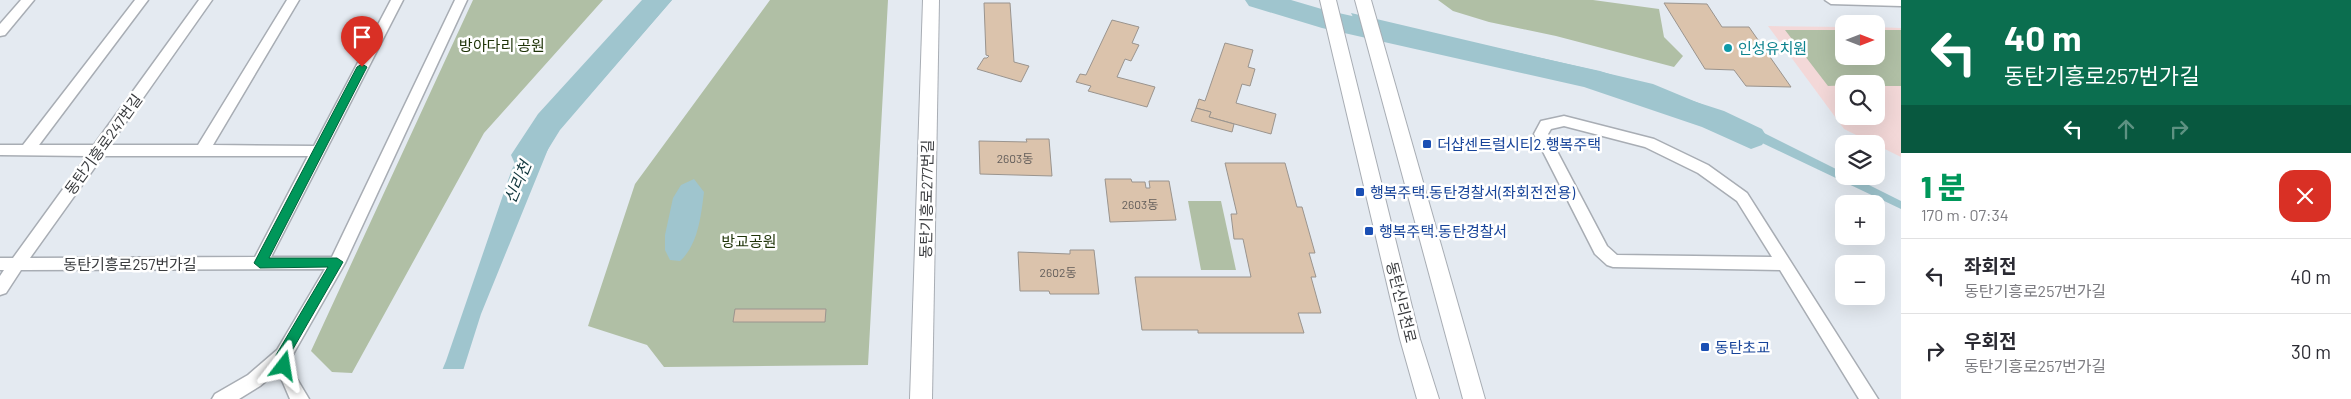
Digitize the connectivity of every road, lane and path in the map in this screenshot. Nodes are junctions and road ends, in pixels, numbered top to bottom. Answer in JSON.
{"nodes":[{"id":1,"x":28,"y":0,"type":"edge"},
{"id":2,"x":142,"y":0,"type":"edge"},
{"id":3,"x":206,"y":0,"type":"edge"},
{"id":4,"x":293,"y":0,"type":"edge"},
{"id":5,"x":397,"y":0,"type":"edge"},
{"id":6,"x":461,"y":0,"type":"edge"},
{"id":7,"x":931,"y":0,"type":"edge"},
{"id":8,"x":1328,"y":0,"type":"edge"},
{"id":9,"x":1363,"y":0,"type":"edge"},
{"id":10,"x":1831,"y":0,"type":"edge"},
{"id":11,"x":1901,"y":2,"type":"edge"},
{"id":12,"x":0,"y":32,"type":"edge"},
{"id":13,"x":1342,"y":59,"type":"joint"},
{"id":14,"x":0,"y":150,"type":"edge"},
{"id":15,"x":27,"y":150,"type":"junction"},
{"id":16,"x":98,"y":150,"type":"junction"},
{"id":17,"x":202,"y":151,"type":"junction"},
{"id":18,"x":318,"y":151,"type":"junction"},
{"id":19,"x":337,"y":262,"type":"junction"},
{"id":20,"x":260,"y":263,"type":"junction"},
{"id":21,"x":0,"y":264,"type":"edge"},
{"id":22,"x":1784,"y":264,"type":"junction"},
{"id":23,"x":16,"y":265,"type":"junction"},
{"id":24,"x":0,"y":288,"type":"edge"},
{"id":25,"x":283,"y":355,"type":"junction"},
{"id":26,"x":222,"y":399,"type":"edge"},
{"id":27,"x":300,"y":399,"type":"edge"},
{"id":28,"x":921,"y":399,"type":"edge"},
{"id":29,"x":1428,"y":399,"type":"edge"},
{"id":30,"x":1474,"y":399,"type":"edge"},
{"id":31,"x":1869,"y":399,"type":"edge"}],
"edges":[{"from":1,"to":12,"type":"street"},
{"from":2,"to":15,"type":"street"},
{"from":3,"to":16,"type":"street","name":"동탄기흥로247번길"},
{"from":4,"to":17,"type":"street"},
{"from":5,"to":18,"type":"street"},
{"from":6,"to":19,"type":"street"},
{"from":7,"to":28,"type":"street","name":"동탄기흥로277번길"},
{"from":8,"to":13,"type":"street"},
{"from":9,"to":30,"type":"street"},
{"from":10,"to":11,"type":"street"},
{"from":13,"to":29,"type":"street","name":"동탄신리천로"},
{"from":14,"to":15,"type":"street"},
{"from":15,"to":16,"type":"street"},
{"from":16,"to":17,"type":"street"},
{"from":16,"to":23,"type":"street","name":"동탄기흥로247번길"},
{"from":17,"to":18,"type":"street"},
{"from":18,"to":20,"type":"street"},
{"from":19,"to":20,"type":"street","name":"동탄기흥로257번가길"},
{"from":19,"to":25,"type":"street"},
{"from":20,"to":23,"type":"street","name":"동탄기흥로257번가길"},
{"from":21,"to":23,"type":"street","name":"동탄기흥로257번가길"},
{"from":22,"to":22,"type":"street"},
{"from":22,"to":31,"type":"street"},
{"from":23,"to":24,"type":"street","name":"동탄기흥로247번길"},
{"from":25,"to":26,"type":"street"},
{"from":25,"to":27,"type":"street"}]}
